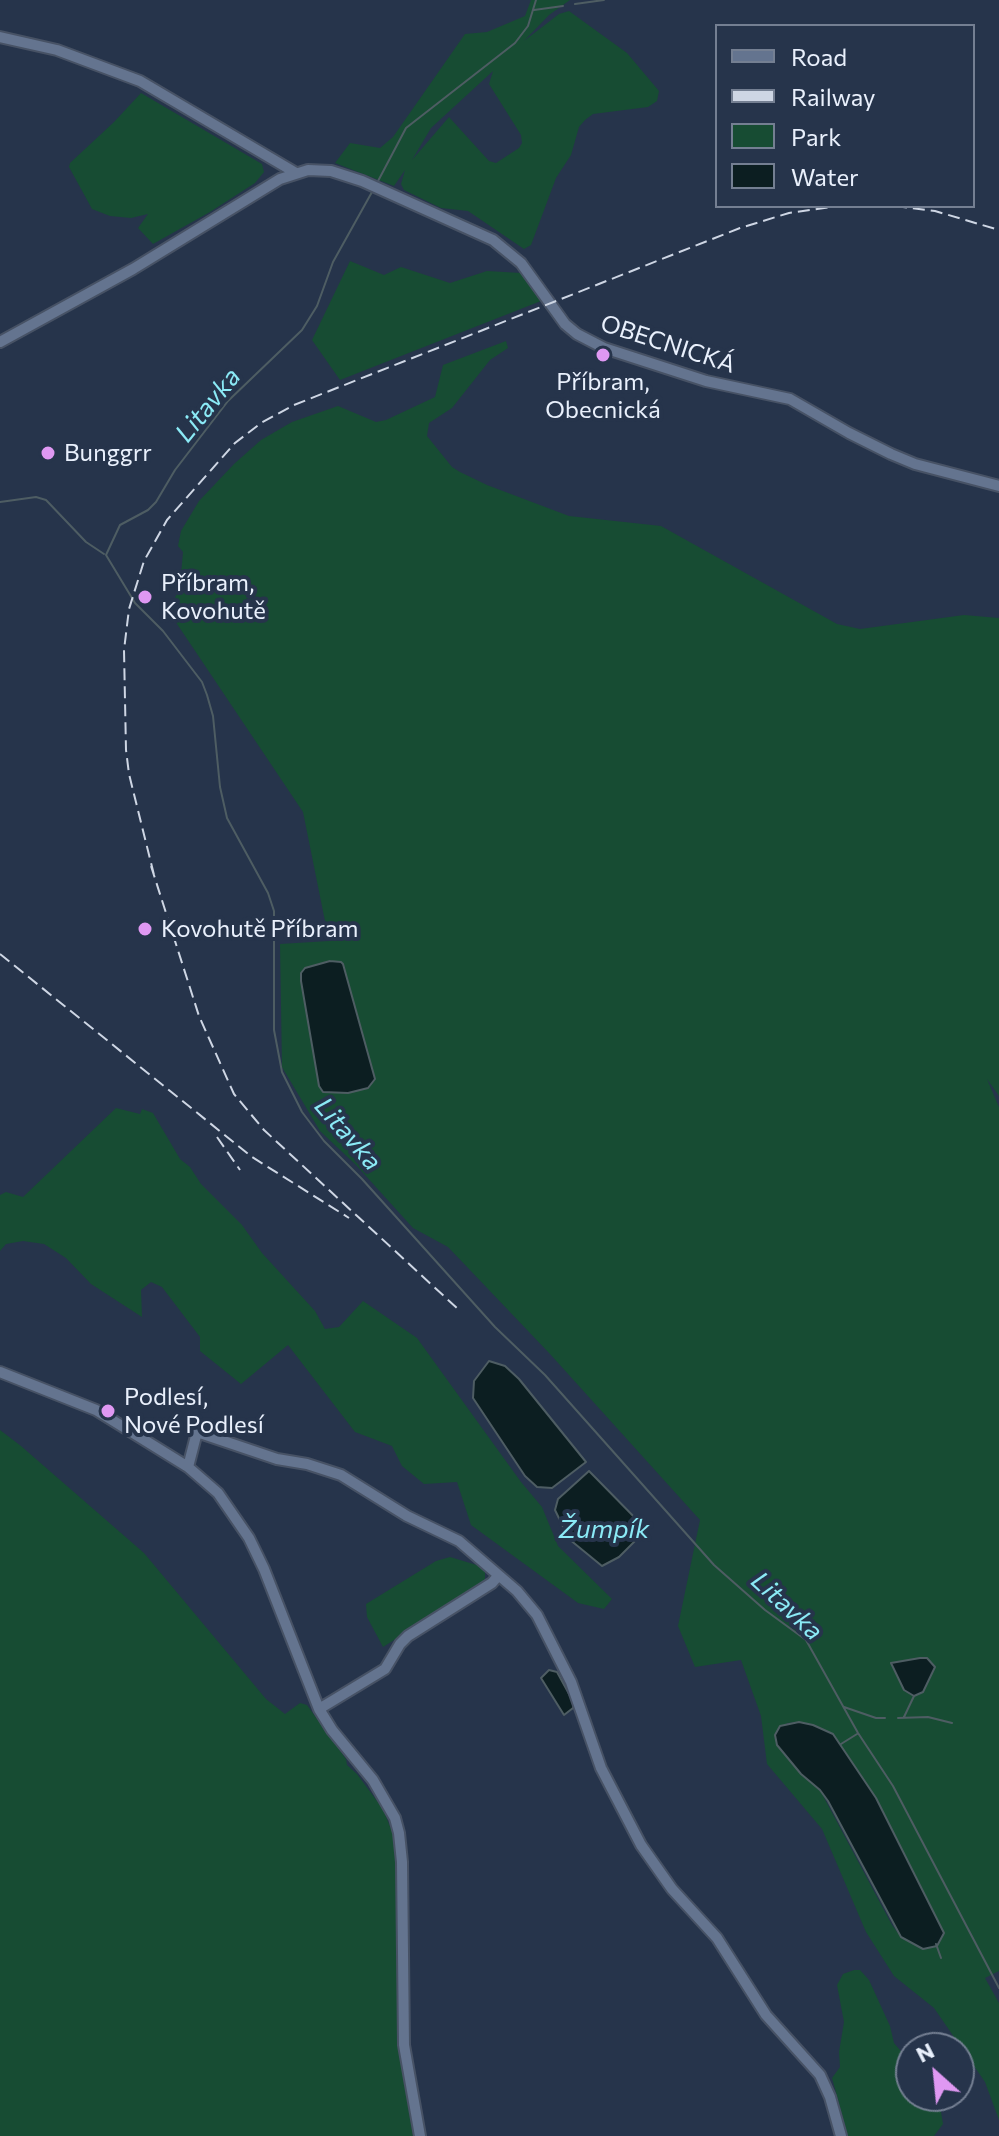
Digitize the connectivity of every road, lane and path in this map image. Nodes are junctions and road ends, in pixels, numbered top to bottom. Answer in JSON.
{"nodes":[{"id":1,"x":0,"y":37,"type":"edge"},
{"id":2,"x":296,"y":173,"type":"junction"},
{"id":3,"x":0,"y":342,"type":"edge"},
{"id":4,"x":999,"y":486,"type":"edge"},
{"id":5,"x":0,"y":1372,"type":"edge"},
{"id":6,"x":188,"y":1467,"type":"junction"},
{"id":7,"x":498,"y":1576,"type":"junction"},
{"id":8,"x":319,"y":1709,"type":"junction"},
{"id":9,"x":420,"y":2136,"type":"edge"},
{"id":10,"x":841,"y":2136,"type":"edge"}],
"edges":[{"from":1,"to":2,"type":"street"},
{"from":2,"to":3,"type":"street"},
{"from":2,"to":4,"type":"street","name":"OBECNICKÁ"},
{"from":5,"to":6,"type":"street"},
{"from":6,"to":7,"type":"street"},
{"from":6,"to":8,"type":"street"},
{"from":7,"to":8,"type":"street"},
{"from":7,"to":10,"type":"street"},
{"from":8,"to":9,"type":"street"}]}
